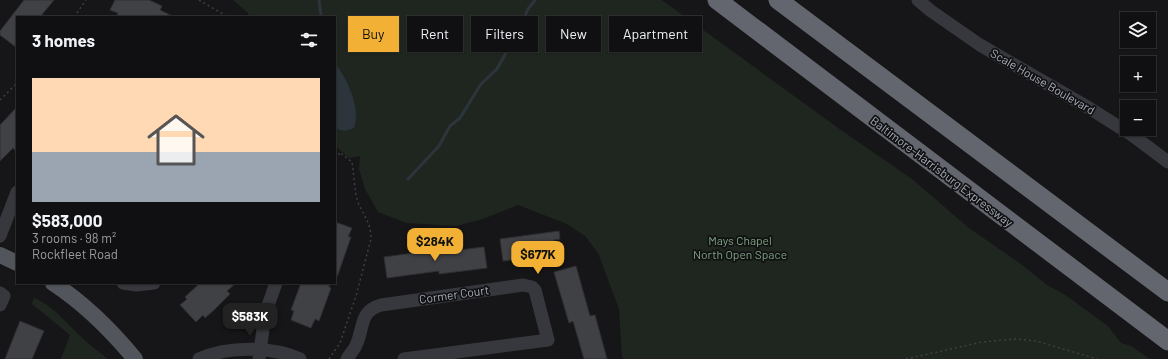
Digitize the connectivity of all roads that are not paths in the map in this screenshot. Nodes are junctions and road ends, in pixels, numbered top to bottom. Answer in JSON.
{"nodes":[{"id":1,"x":717,"y":0,"type":"edge"},
{"id":2,"x":778,"y":0,"type":"edge"},
{"id":3,"x":918,"y":0,"type":"edge"},
{"id":4,"x":1168,"y":162,"type":"edge"},
{"id":5,"x":15,"y":206,"type":"edge"},
{"id":6,"x":0,"y":236,"type":"edge"},
{"id":7,"x":0,"y":255,"type":"edge"},
{"id":8,"x":16,"y":263,"type":"edge"},
{"id":9,"x":54,"y":284,"type":"edge"},
{"id":10,"x":130,"y":284,"type":"edge"},
{"id":11,"x":145,"y":284,"type":"edge"},
{"id":12,"x":276,"y":284,"type":"edge"},
{"id":13,"x":1168,"y":292,"type":"edge"},
{"id":14,"x":0,"y":293,"type":"edge"},
{"id":15,"x":0,"y":305,"type":"edge"},
{"id":16,"x":1168,"y":341,"type":"edge"},
{"id":17,"x":260,"y":354,"type":"edge"},
{"id":18,"x":352,"y":357,"type":"edge"},
{"id":19,"x":135,"y":359,"type":"edge"},
{"id":20,"x":199,"y":359,"type":"edge"},
{"id":21,"x":300,"y":359,"type":"edge"},
{"id":22,"x":404,"y":359,"type":"edge"}],
"edges":[{"from":1,"to":16,"type":"highway","name":"Baltimore-Harrisburg Expressway"},
{"from":2,"to":13,"type":"highway"},
{"from":3,"to":4,"type":"street","name":"Scale House Boulevard"},
{"from":5,"to":6,"type":"street"},
{"from":7,"to":8,"type":"main road"},
{"from":9,"to":19,"type":"main road"},
{"from":10,"to":11,"type":"street"},
{"from":12,"to":17,"type":"street"},
{"from":14,"to":15,"type":"street"},
{"from":17,"to":20,"type":"street"},
{"from":17,"to":21,"type":"street"},
{"from":18,"to":22,"type":"street","name":"Cormer Court"}]}
